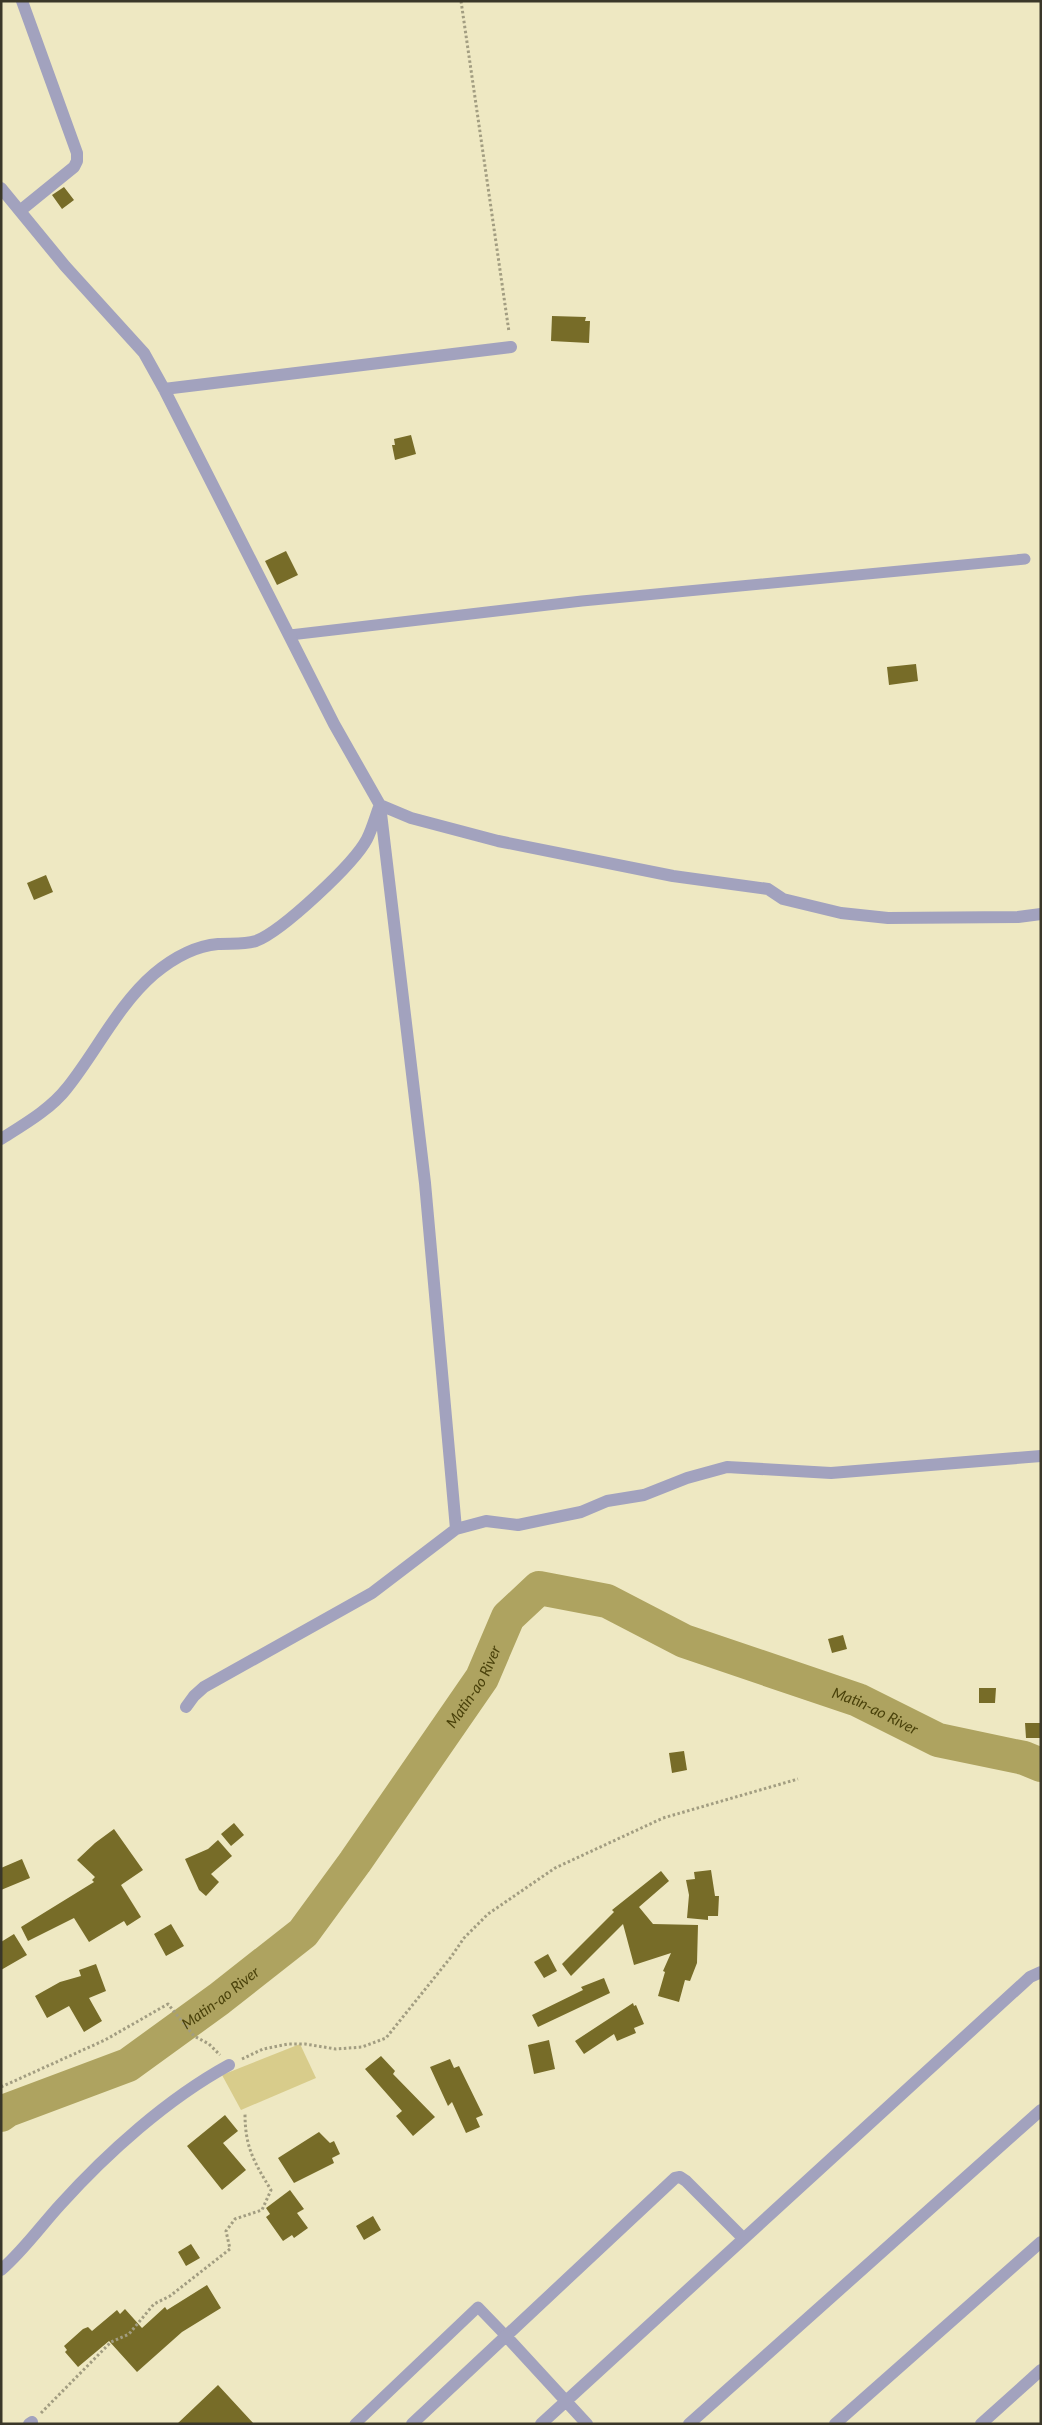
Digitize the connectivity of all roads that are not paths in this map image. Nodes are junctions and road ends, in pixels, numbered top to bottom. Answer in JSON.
{"nodes":[{"id":1,"x":22,"y":1,"type":"edge"},
{"id":2,"x":1,"y":188,"type":"edge"},
{"id":3,"x":21,"y":210,"type":"junction"},
{"id":4,"x":511,"y":347,"type":"road end"},
{"id":5,"x":164,"y":389,"type":"junction"},
{"id":6,"x":1025,"y":559,"type":"dead end"},
{"id":7,"x":290,"y":636,"type":"junction"},
{"id":8,"x":380,"y":804,"type":"junction"},
{"id":9,"x":1041,"y":914,"type":"edge"},
{"id":10,"x":1,"y":1139,"type":"edge"},
{"id":11,"x":1041,"y":1456,"type":"edge"},
{"id":12,"x":456,"y":1529,"type":"junction"},
{"id":13,"x":186,"y":1707,"type":"dead end"},
{"id":14,"x":1041,"y":1972,"type":"edge"},
{"id":15,"x":229,"y":2065,"type":"road end"},
{"id":16,"x":1041,"y":2110,"type":"edge"},
{"id":17,"x":743,"y":2238,"type":"junction"},
{"id":18,"x":1041,"y":2242,"type":"edge"},
{"id":19,"x":1,"y":2270,"type":"edge"},
{"id":20,"x":506,"y":2336,"type":"junction"},
{"id":21,"x":1041,"y":2370,"type":"edge"},
{"id":22,"x":566,"y":2401,"type":"junction"},
{"id":23,"x":355,"y":2424,"type":"edge"},
{"id":24,"x":412,"y":2424,"type":"edge"},
{"id":25,"x":541,"y":2424,"type":"edge"},
{"id":26,"x":587,"y":2424,"type":"edge"},
{"id":27,"x":689,"y":2424,"type":"edge"},
{"id":28,"x":836,"y":2424,"type":"edge"},
{"id":29,"x":981,"y":2424,"type":"edge"}],
"edges":[{"from":1,"to":3,"type":"street"},
{"from":2,"to":3,"type":"street"},
{"from":3,"to":5,"type":"street"},
{"from":4,"to":5,"type":"street"},
{"from":5,"to":7,"type":"street"},
{"from":6,"to":7,"type":"lane"},
{"from":7,"to":8,"type":"street"},
{"from":8,"to":9,"type":"street"},
{"from":8,"to":10,"type":"street"},
{"from":8,"to":12,"type":"street"},
{"from":11,"to":12,"type":"street"},
{"from":12,"to":13,"type":"street"},
{"from":14,"to":17,"type":"street"},
{"from":15,"to":19,"type":"street"},
{"from":16,"to":27,"type":"street"},
{"from":17,"to":20,"type":"street"},
{"from":17,"to":22,"type":"street"},
{"from":18,"to":28,"type":"street"},
{"from":20,"to":22,"type":"street"},
{"from":20,"to":23,"type":"lane"},
{"from":20,"to":24,"type":"street"},
{"from":21,"to":29,"type":"street"},
{"from":22,"to":25,"type":"street"},
{"from":22,"to":26,"type":"street"}]}
